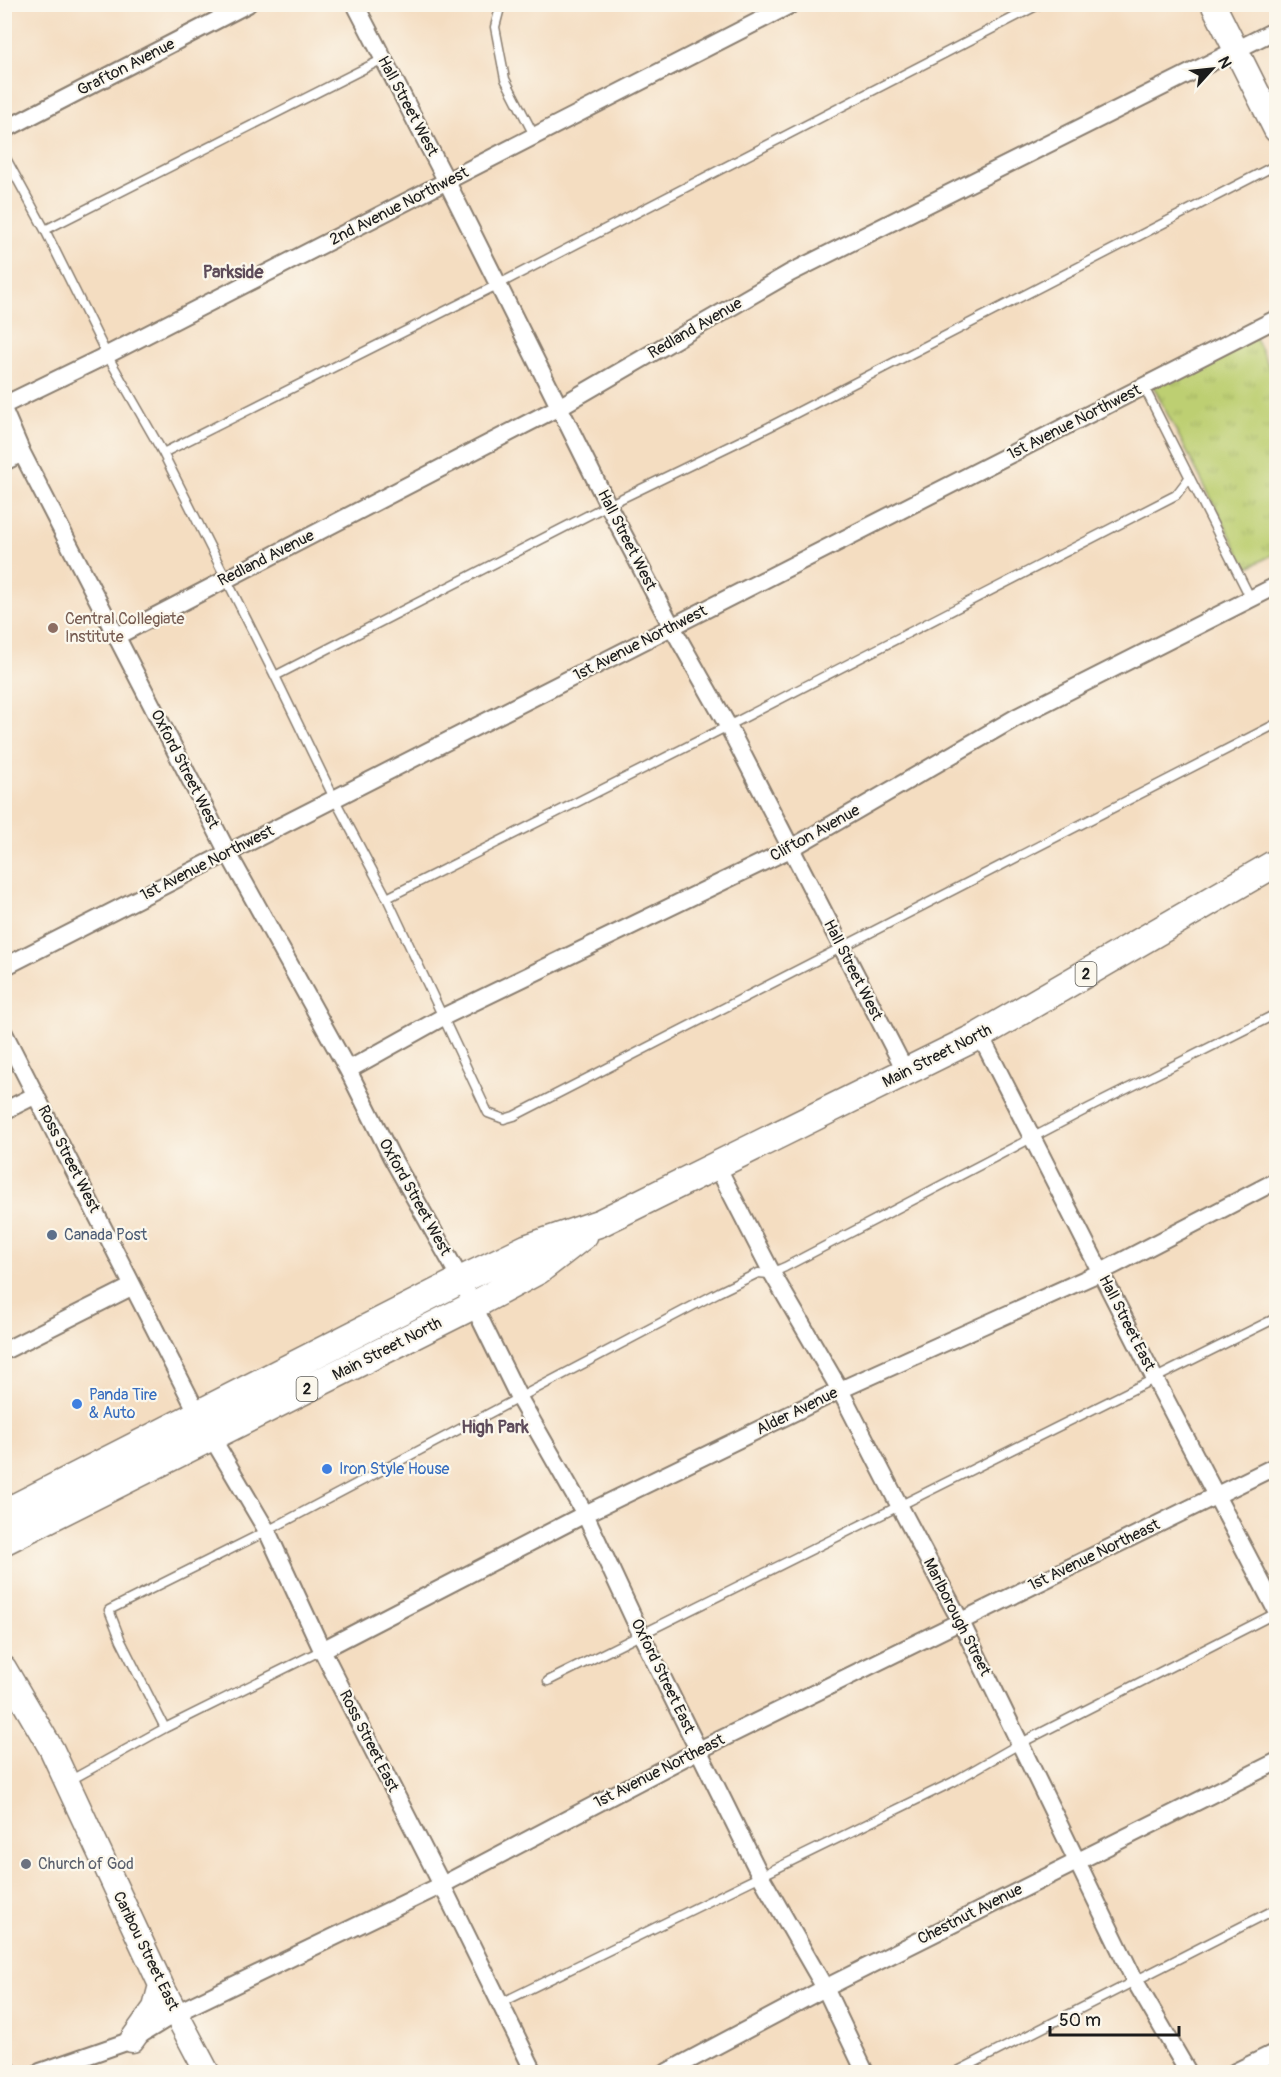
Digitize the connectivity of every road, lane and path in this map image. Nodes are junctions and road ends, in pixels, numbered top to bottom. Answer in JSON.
{"nodes":[{"id":1,"x":248,"y":4,"type":"edge"},
{"id":2,"x":355,"y":4,"type":"edge"},
{"id":3,"x":501,"y":4,"type":"edge"},
{"id":4,"x":792,"y":4,"type":"edge"},
{"id":5,"x":1040,"y":4,"type":"edge"},
{"id":6,"x":1213,"y":4,"type":"edge"},
{"id":7,"x":1276,"y":30,"type":"edge"},
{"id":8,"x":1236,"y":50,"type":"junction"},
{"id":9,"x":383,"y":59,"type":"junction"},
{"id":10,"x":4,"y":130,"type":"edge"},
{"id":11,"x":1276,"y":130,"type":"edge"},
{"id":12,"x":534,"y":137,"type":"junction"},
{"id":13,"x":4,"y":155,"type":"edge"},
{"id":14,"x":1276,"y":165,"type":"edge"},
{"id":15,"x":447,"y":182,"type":"junction"},
{"id":16,"x":45,"y":230,"type":"junction"},
{"id":17,"x":498,"y":284,"type":"junction"},
{"id":18,"x":1276,"y":319,"type":"edge"},
{"id":19,"x":107,"y":355,"type":"junction"},
{"id":20,"x":1144,"y":387,"type":"junction"},
{"id":21,"x":4,"y":405,"type":"edge"},
{"id":22,"x":559,"y":407,"type":"junction"},
{"id":23,"x":4,"y":411,"type":"edge"},
{"id":24,"x":22,"y":453,"type":"junction"},
{"id":25,"x":163,"y":453,"type":"junction"},
{"id":26,"x":4,"y":462,"type":"edge"},
{"id":27,"x":1189,"y":478,"type":"junction"},
{"id":28,"x":608,"y":505,"type":"junction"},
{"id":29,"x":225,"y":579,"type":"junction"},
{"id":30,"x":1276,"y":586,"type":"edge"},
{"id":31,"x":1251,"y":599,"type":"junction"},
{"id":32,"x":672,"y":627,"type":"junction"},
{"id":33,"x":117,"y":636,"type":"junction"},
{"id":34,"x":275,"y":675,"type":"junction"},
{"id":35,"x":1276,"y":724,"type":"edge"},
{"id":36,"x":728,"y":726,"type":"junction"},
{"id":37,"x":334,"y":798,"type":"junction"},
{"id":38,"x":790,"y":849,"type":"junction"},
{"id":39,"x":228,"y":853,"type":"junction"},
{"id":40,"x":1272,"y":866,"type":"edge"},
{"id":41,"x":387,"y":898,"type":"junction"},
{"id":42,"x":842,"y":949,"type":"junction"},
{"id":43,"x":4,"y":967,"type":"edge"},
{"id":44,"x":1276,"y":1014,"type":"edge"},
{"id":45,"x":443,"y":1017,"type":"junction"},
{"id":46,"x":4,"y":1033,"type":"edge"},
{"id":47,"x":980,"y":1035,"type":"junction"},
{"id":48,"x":348,"y":1070,"type":"junction"},
{"id":49,"x":906,"y":1072,"type":"junction"},
{"id":50,"x":36,"y":1095,"type":"junction"},
{"id":51,"x":4,"y":1111,"type":"edge"},
{"id":52,"x":1032,"y":1138,"type":"junction"},
{"id":53,"x":717,"y":1167,"type":"junction"},
{"id":54,"x":1276,"y":1181,"type":"edge"},
{"id":55,"x":600,"y":1223,"type":"junction"},
{"id":56,"x":1101,"y":1272,"type":"junction"},
{"id":57,"x":772,"y":1273,"type":"junction"},
{"id":58,"x":461,"y":1280,"type":"junction"},
{"id":59,"x":133,"y":1286,"type":"junction"},
{"id":60,"x":472,"y":1306,"type":"junction"},
{"id":61,"x":1276,"y":1318,"type":"edge"},
{"id":62,"x":4,"y":1351,"type":"edge"},
{"id":63,"x":1154,"y":1377,"type":"junction"},
{"id":64,"x":840,"y":1390,"type":"junction"},
{"id":65,"x":519,"y":1398,"type":"junction"},
{"id":66,"x":198,"y":1414,"type":"junction"},
{"id":67,"x":213,"y":1436,"type":"junction"},
{"id":68,"x":1276,"y":1466,"type":"edge"},
{"id":69,"x":1215,"y":1496,"type":"junction"},
{"id":70,"x":899,"y":1505,"type":"junction"},
{"id":71,"x":4,"y":1513,"type":"edge"},
{"id":72,"x":585,"y":1514,"type":"junction"},
{"id":73,"x":267,"y":1531,"type":"junction"},
{"id":74,"x":4,"y":1541,"type":"edge"},
{"id":75,"x":1276,"y":1612,"type":"edge"},
{"id":76,"x":961,"y":1622,"type":"junction"},
{"id":77,"x":641,"y":1634,"type":"junction"},
{"id":78,"x":322,"y":1650,"type":"junction"},
{"id":79,"x":4,"y":1668,"type":"edge"},
{"id":80,"x":548,"y":1680,"type":"dead end"},
{"id":81,"x":165,"y":1728,"type":"junction"},
{"id":82,"x":1021,"y":1743,"type":"junction"},
{"id":83,"x":699,"y":1749,"type":"junction"},
{"id":84,"x":1276,"y":1762,"type":"edge"},
{"id":85,"x":66,"y":1782,"type":"junction"},
{"id":86,"x":1077,"y":1860,"type":"junction"},
{"id":87,"x":760,"y":1875,"type":"junction"},
{"id":88,"x":442,"y":1885,"type":"junction"},
{"id":89,"x":1276,"y":1909,"type":"edge"},
{"id":90,"x":1135,"y":1981,"type":"junction"},
{"id":91,"x":161,"y":1985,"type":"junction"},
{"id":92,"x":825,"y":1988,"type":"junction"},
{"id":93,"x":501,"y":2003,"type":"junction"},
{"id":94,"x":177,"y":2013,"type":"junction"},
{"id":95,"x":132,"y":2040,"type":"junction"},
{"id":96,"x":1276,"y":2052,"type":"edge"},
{"id":97,"x":4,"y":2063,"type":"edge"},
{"id":98,"x":9,"y":2073,"type":"edge"},
{"id":99,"x":40,"y":2073,"type":"edge"},
{"id":100,"x":207,"y":2073,"type":"edge"},
{"id":101,"x":534,"y":2073,"type":"edge"},
{"id":102,"x":667,"y":2073,"type":"edge"},
{"id":103,"x":865,"y":2073,"type":"edge"},
{"id":104,"x":956,"y":2073,"type":"edge"},
{"id":105,"x":1188,"y":2073,"type":"edge"},
{"id":106,"x":1235,"y":2073,"type":"edge"}],
"edges":[{"from":1,"to":10,"type":"street","name":"Grafton Avenue"},
{"from":2,"to":9,"type":"street","name":"Hall Street West"},
{"from":3,"to":12,"type":"lane"},
{"from":4,"to":12,"type":"street","name":"2nd Avenue Northwest"},
{"from":5,"to":17,"type":"lane"},
{"from":6,"to":8,"type":"street"},
{"from":7,"to":8,"type":"street","name":"Redland Avenue"},
{"from":8,"to":11,"type":"street"},
{"from":8,"to":22,"type":"street","name":"Redland Avenue"},
{"from":9,"to":15,"type":"street","name":"Hall Street West"},
{"from":9,"to":16,"type":"lane"},
{"from":12,"to":15,"type":"street","name":"2nd Avenue Northwest"},
{"from":13,"to":16,"type":"lane"},
{"from":14,"to":28,"type":"lane"},
{"from":15,"to":17,"type":"street","name":"Hall Street West"},
{"from":15,"to":19,"type":"street","name":"2nd Avenue Northwest"},
{"from":16,"to":19,"type":"lane"},
{"from":17,"to":22,"type":"street","name":"Hall Street West"},
{"from":17,"to":25,"type":"lane"},
{"from":18,"to":20,"type":"street","name":"1st Avenue Northwest"},
{"from":19,"to":21,"type":"street","name":"2nd Avenue Northwest"},
{"from":19,"to":25,"type":"lane"},
{"from":20,"to":27,"type":"lane"},
{"from":20,"to":32,"type":"street","name":"1st Avenue Northwest"},
{"from":22,"to":28,"type":"street","name":"Hall Street West"},
{"from":22,"to":29,"type":"street","name":"Redland Avenue"},
{"from":23,"to":24,"type":"street","name":"Oxford Street West"},
{"from":24,"to":26,"type":"street"},
{"from":24,"to":33,"type":"street","name":"Oxford Street West"},
{"from":25,"to":29,"type":"lane"},
{"from":27,"to":31,"type":"lane"},
{"from":27,"to":36,"type":"lane"},
{"from":28,"to":32,"type":"street","name":"Hall Street West"},
{"from":28,"to":34,"type":"lane"},
{"from":29,"to":33,"type":"street","name":"Redland Avenue"},
{"from":29,"to":34,"type":"lane"},
{"from":30,"to":31,"type":"street","name":"Clifton Avenue"},
{"from":31,"to":38,"type":"street","name":"Clifton Avenue"},
{"from":32,"to":36,"type":"street","name":"Hall Street West"},
{"from":32,"to":37,"type":"street","name":"1st Avenue Northwest"},
{"from":33,"to":39,"type":"street","name":"Oxford Street West"},
{"from":34,"to":37,"type":"lane"},
{"from":35,"to":42,"type":"lane"},
{"from":36,"to":38,"type":"street","name":"Hall Street West"},
{"from":36,"to":41,"type":"lane"},
{"from":37,"to":39,"type":"street","name":"1st Avenue Northwest"},
{"from":37,"to":41,"type":"lane"},
{"from":38,"to":42,"type":"street","name":"Hall Street West"},
{"from":38,"to":45,"type":"street","name":"Clifton Avenue"},
{"from":39,"to":43,"type":"street","name":"1st Avenue Northwest"},
{"from":39,"to":48,"type":"street","name":"Oxford Street West"},
{"from":40,"to":47,"type":"main road","name":"Main Street North","number":"2"},
{"from":41,"to":45,"type":"lane"},
{"from":42,"to":45,"type":"lane"},
{"from":42,"to":49,"type":"street","name":"Hall Street West"},
{"from":44,"to":52,"type":"lane"},
{"from":45,"to":48,"type":"street","name":"Clifton Avenue"},
{"from":46,"to":50,"type":"street","name":"Ross Street West"},
{"from":47,"to":49,"type":"main road","name":"Main Street North","number":"2"},
{"from":47,"to":52,"type":"street","name":"Hall Street East"},
{"from":48,"to":58,"type":"street","name":"Oxford Street West"},
{"from":49,"to":53,"type":"main road","name":"Main Street North","number":"2"},
{"from":50,"to":51,"type":"street"},
{"from":50,"to":59,"type":"street","name":"Ross Street West"},
{"from":52,"to":56,"type":"street","name":"Hall Street East"},
{"from":52,"to":57,"type":"lane"},
{"from":53,"to":55,"type":"main road","name":"Main Street North","number":"2"},
{"from":53,"to":57,"type":"street","name":"Marlborough Street"},
{"from":54,"to":56,"type":"street","name":"Alder Avenue"},
{"from":55,"to":58,"type":"main road","name":"Main Street North","number":"2"},
{"from":55,"to":60,"type":"main road","name":"Main Street North","number":"2"},
{"from":56,"to":63,"type":"street","name":"Hall Street East"},
{"from":56,"to":64,"type":"street","name":"Alder Avenue"},
{"from":57,"to":64,"type":"street","name":"Marlborough Street"},
{"from":57,"to":65,"type":"lane"},
{"from":58,"to":60,"type":"street","name":"Oxford Street East"},
{"from":58,"to":66,"type":"main road","name":"Main Street North","number":"2"},
{"from":59,"to":62,"type":"street"},
{"from":59,"to":66,"type":"street","name":"Ross Street West"},
{"from":60,"to":65,"type":"street","name":"Oxford Street East"},
{"from":60,"to":67,"type":"main road","name":"Main Street North","number":"2"},
{"from":61,"to":63,"type":"lane"},
{"from":63,"to":69,"type":"street","name":"Hall Street East"},
{"from":63,"to":70,"type":"lane"},
{"from":64,"to":70,"type":"street","name":"Marlborough Street"},
{"from":64,"to":72,"type":"street","name":"Alder Avenue"},
{"from":65,"to":72,"type":"street","name":"Oxford Street East"},
{"from":65,"to":73,"type":"lane"},
{"from":66,"to":67,"type":"street","name":"Ross Street East"},
{"from":66,"to":71,"type":"main road","name":"Main Street North","number":"2"},
{"from":67,"to":73,"type":"street","name":"Ross Street East"},
{"from":67,"to":74,"type":"main road","name":"Main Street North","number":"2"},
{"from":68,"to":69,"type":"street","name":"1st Avenue Northeast"},
{"from":69,"to":75,"type":"street","name":"Hall Street East"},
{"from":69,"to":76,"type":"street","name":"1st Avenue Northeast"},
{"from":70,"to":76,"type":"street","name":"Marlborough Street"},
{"from":70,"to":77,"type":"lane"},
{"from":72,"to":77,"type":"street","name":"Oxford Street East"},
{"from":72,"to":78,"type":"street","name":"Alder Avenue"},
{"from":73,"to":78,"type":"street","name":"Ross Street East"},
{"from":73,"to":81,"type":"lane"},
{"from":75,"to":82,"type":"lane"},
{"from":76,"to":82,"type":"street","name":"Marlborough Street"},
{"from":76,"to":83,"type":"street","name":"1st Avenue Northeast"},
{"from":77,"to":80,"type":"lane"},
{"from":77,"to":83,"type":"street","name":"Oxford Street East"},
{"from":78,"to":81,"type":"lane"},
{"from":78,"to":88,"type":"street","name":"Ross Street East"},
{"from":79,"to":85,"type":"street","name":"Caribou Street East"},
{"from":81,"to":85,"type":"lane"},
{"from":82,"to":86,"type":"street","name":"Marlborough Street"},
{"from":82,"to":87,"type":"lane"},
{"from":83,"to":87,"type":"street","name":"Oxford Street East"},
{"from":83,"to":88,"type":"street","name":"1st Avenue Northeast"},
{"from":84,"to":86,"type":"street","name":"Chestnut Avenue"},
{"from":85,"to":91,"type":"street","name":"Caribou Street East"},
{"from":86,"to":90,"type":"street","name":"Marlborough Street"},
{"from":86,"to":92,"type":"street","name":"Chestnut Avenue"},
{"from":87,"to":92,"type":"street","name":"Oxford Street East"},
{"from":87,"to":93,"type":"lane"},
{"from":88,"to":93,"type":"street","name":"Ross Street East"},
{"from":88,"to":94,"type":"street","name":"1st Avenue Northeast"},
{"from":89,"to":90,"type":"lane"},
{"from":90,"to":104,"type":"lane"},
{"from":90,"to":105,"type":"street","name":"Marlborough Street"},
{"from":91,"to":94,"type":"street","name":"Caribou Street East"},
{"from":91,"to":95,"type":"street"},
{"from":92,"to":102,"type":"street","name":"Chestnut Avenue"},
{"from":92,"to":103,"type":"street","name":"Oxford Street East"},
{"from":93,"to":101,"type":"street","name":"Ross Street East"},
{"from":94,"to":95,"type":"street","name":"1st Avenue Northeast"},
{"from":94,"to":100,"type":"street","name":"Caribou Street East"},
{"from":95,"to":99,"type":"street","name":"1st Avenue Northeast"},
{"from":96,"to":106,"type":"street"},
{"from":97,"to":98,"type":"street"}]}
